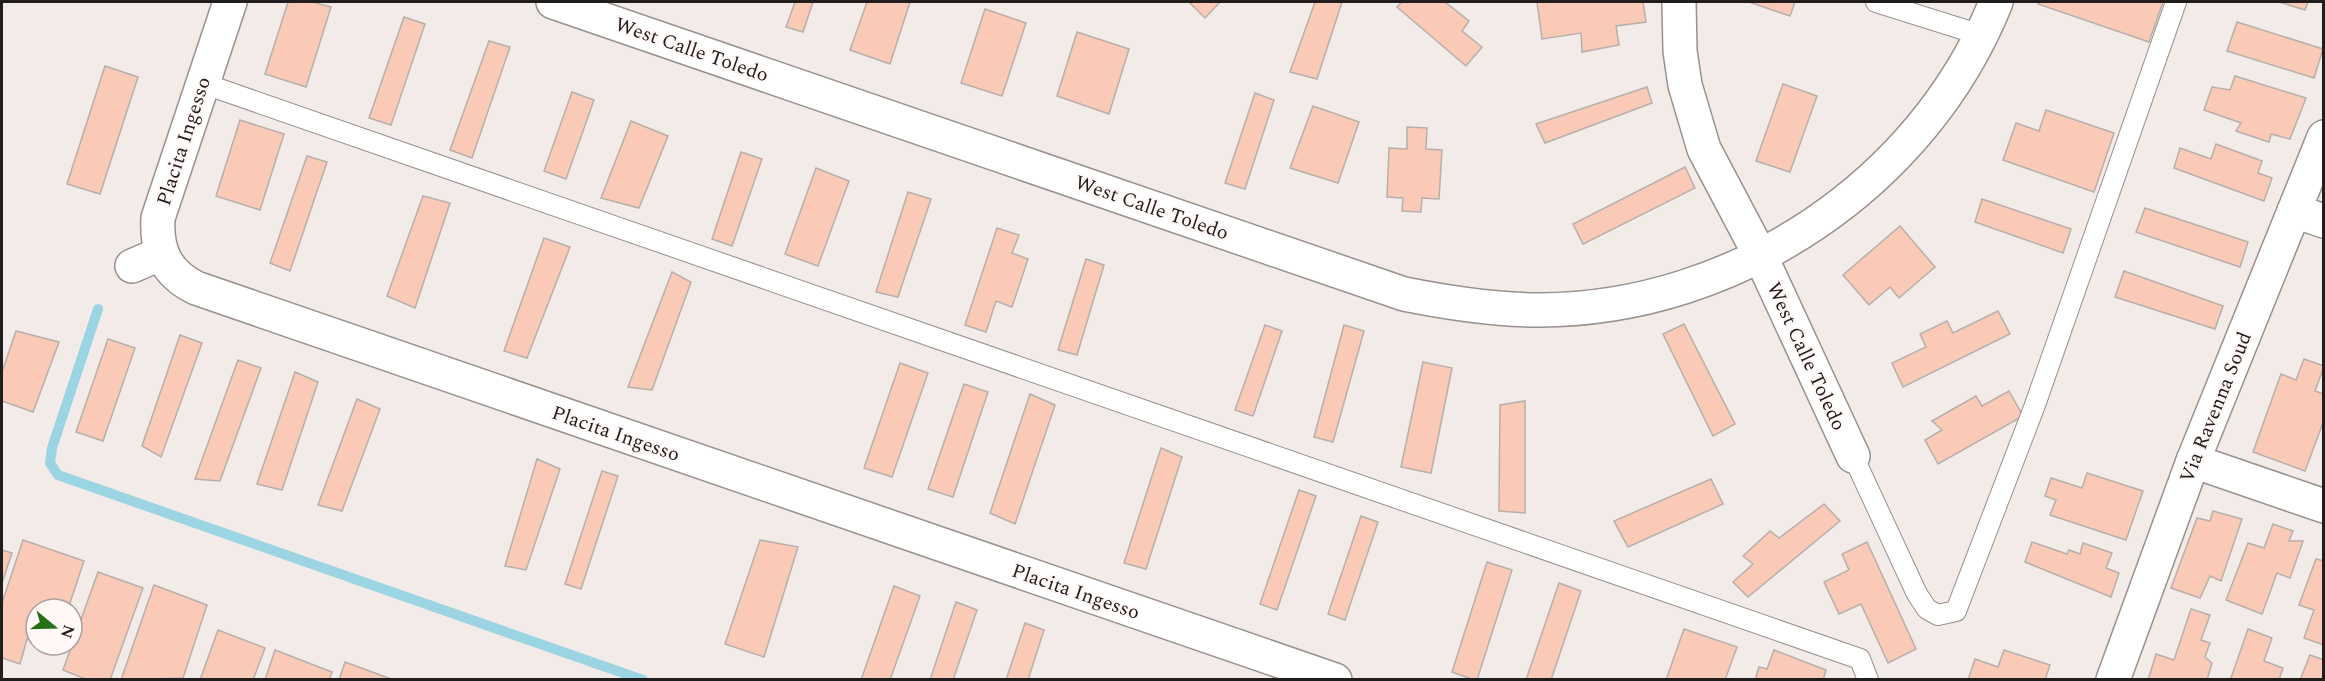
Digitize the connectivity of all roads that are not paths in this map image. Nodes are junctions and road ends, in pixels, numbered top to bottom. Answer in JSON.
{"nodes":[{"id":1,"x":230,"y":2,"type":"edge"},
{"id":2,"x":554,"y":2,"type":"edge"},
{"id":3,"x":1679,"y":2,"type":"edge"},
{"id":4,"x":1876,"y":2,"type":"edge"},
{"id":5,"x":1996,"y":2,"type":"edge"},
{"id":6,"x":2176,"y":2,"type":"edge"},
{"id":7,"x":1981,"y":35,"type":"junction"},
{"id":8,"x":202,"y":83,"type":"junction"},
{"id":9,"x":2324,"y":137,"type":"edge"},
{"id":10,"x":2309,"y":216,"type":"edge"},
{"id":11,"x":1761,"y":257,"type":"junction"},
{"id":12,"x":1853,"y":456,"type":"joint"},
{"id":13,"x":2193,"y":461,"type":"junction"},
{"id":14,"x":2324,"y":506,"type":"edge"},
{"id":15,"x":1335,"y":680,"type":"edge"},
{"id":16,"x":1868,"y":680,"type":"edge"},
{"id":17,"x":2113,"y":680,"type":"edge"}],
"edges":[{"from":1,"to":8,"type":"street","name":"Placita Ingesso"},
{"from":2,"to":11,"type":"street","name":"West Calle Toledo"},
{"from":3,"to":11,"type":"street"},
{"from":4,"to":7,"type":"lane"},
{"from":5,"to":7,"type":"street","name":"West Calle Toledo"},
{"from":6,"to":12,"type":"lane"},
{"from":7,"to":11,"type":"street","name":"West Calle Toledo"},
{"from":8,"to":15,"type":"street","name":"Placita Ingesso"},
{"from":8,"to":16,"type":"lane"},
{"from":9,"to":10,"type":"street","name":"Via Ravenna Soud"},
{"from":10,"to":13,"type":"street","name":"Via Ravenna Soud"},
{"from":11,"to":12,"type":"street","name":"West Calle Toledo"},
{"from":13,"to":14,"type":"street"},
{"from":13,"to":17,"type":"street","name":"Via Ravenna Soud"}]}
